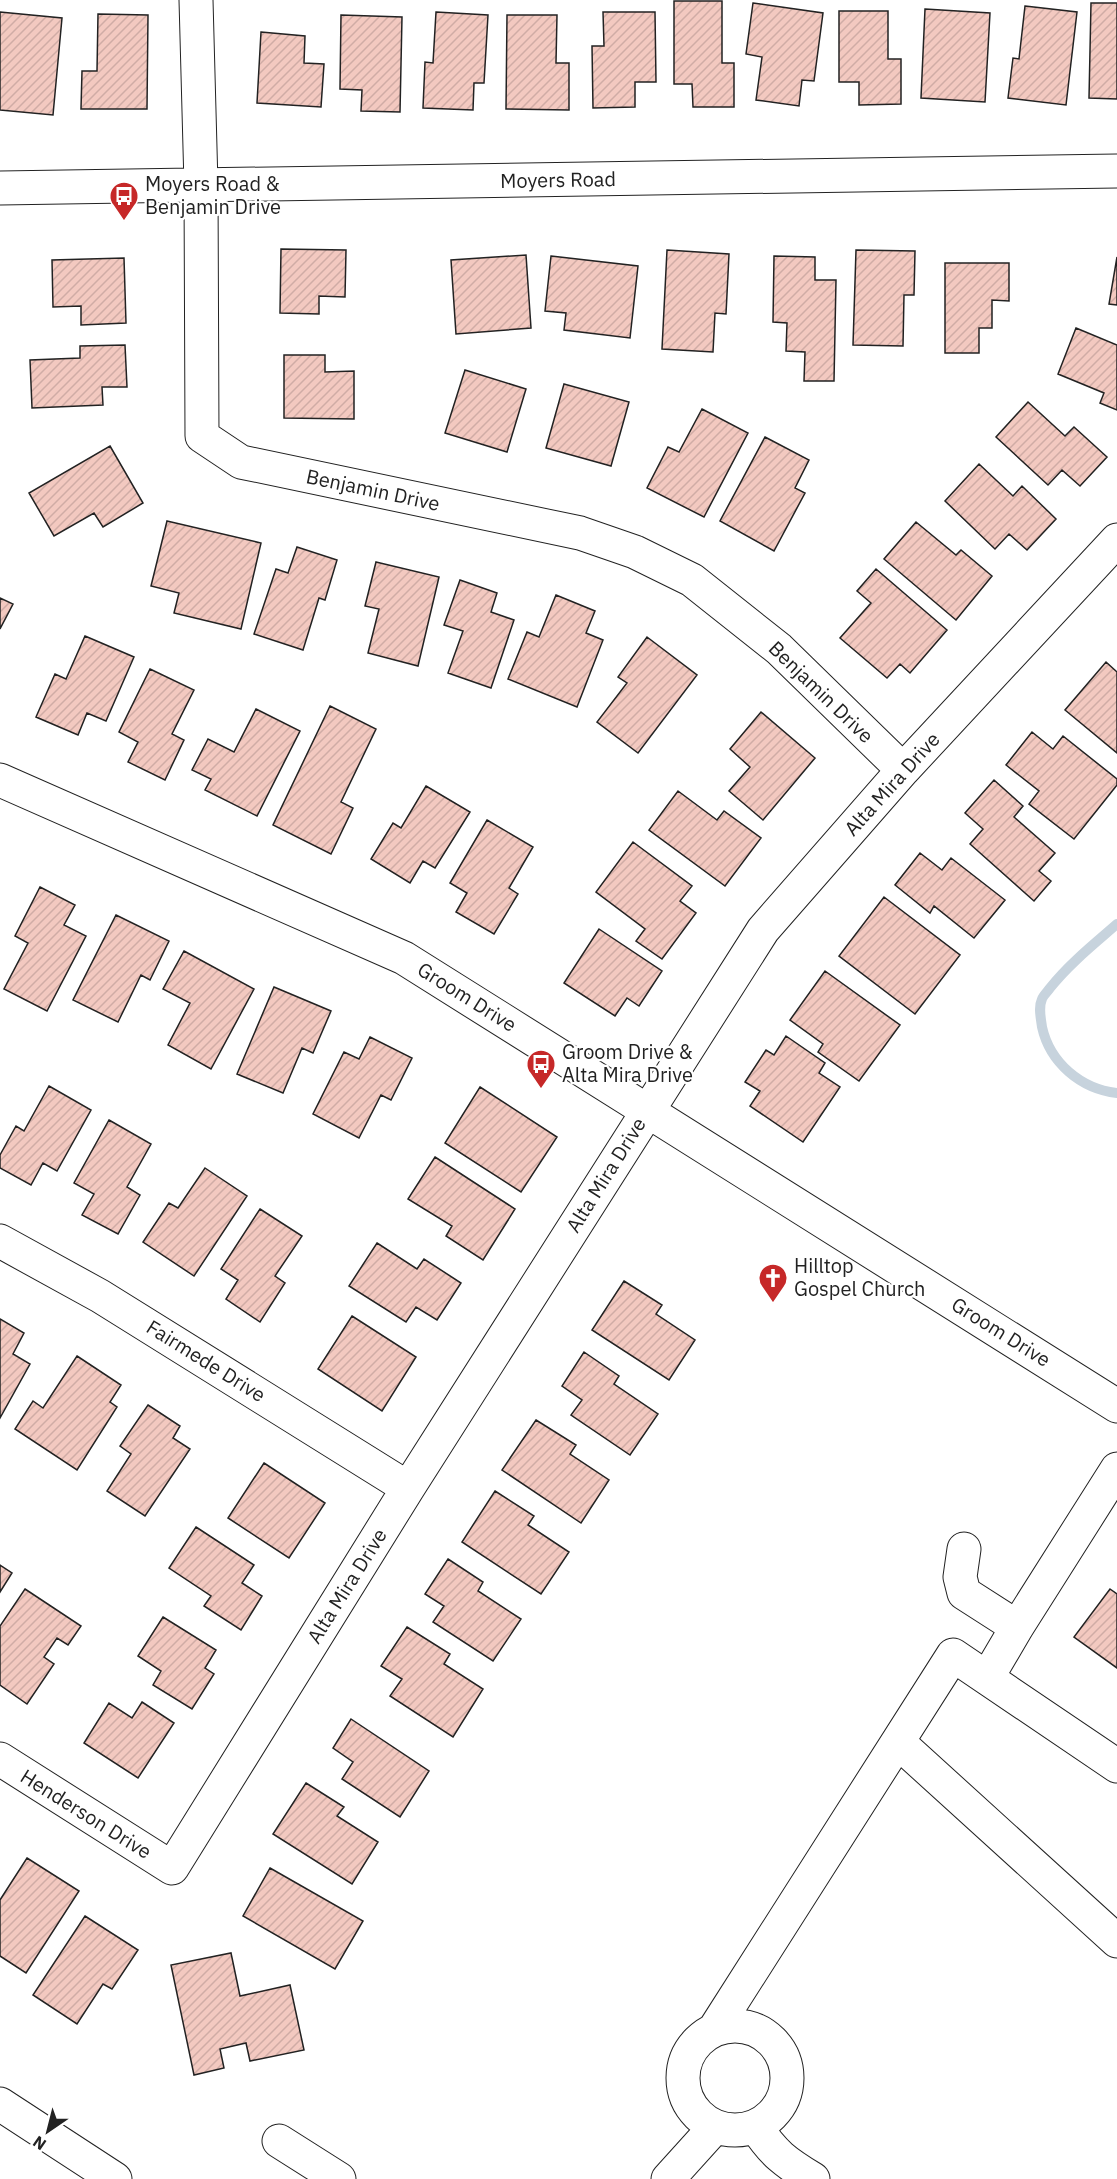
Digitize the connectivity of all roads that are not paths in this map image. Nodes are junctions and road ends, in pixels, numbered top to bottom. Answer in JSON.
{"nodes":[{"id":1,"x":196,"y":0,"type":"edge"},
{"id":2,"x":1117,"y":171,"type":"edge"},
{"id":3,"x":201,"y":185,"type":"junction"},
{"id":4,"x":0,"y":188,"type":"edge"},
{"id":5,"x":1117,"y":540,"type":"edge"},
{"id":6,"x":903,"y":770,"type":"junction"},
{"id":7,"x":0,"y":780,"type":"edge"},
{"id":8,"x":648,"y":1110,"type":"junction"},
{"id":9,"x":0,"y":1240,"type":"edge"},
{"id":10,"x":1117,"y":1406,"type":"edge"},
{"id":11,"x":1117,"y":1469,"type":"edge"},
{"id":12,"x":408,"y":1488,"type":"junction"},
{"id":13,"x":964,"y":1549,"type":"dead end"},
{"id":14,"x":1012,"y":1636,"type":"junction"},
{"id":15,"x":987,"y":1678,"type":"junction"},
{"id":16,"x":897,"y":1742,"type":"junction"},
{"id":17,"x":0,"y":1759,"type":"edge"},
{"id":18,"x":1117,"y":1766,"type":"edge"},
{"id":19,"x":172,"y":1868,"type":"joint"},
{"id":20,"x":1110,"y":1922,"type":"edge"},
{"id":21,"x":714,"y":2030,"type":"junction"},
{"id":22,"x":0,"y":2104,"type":"edge"},
{"id":23,"x":715,"y":2127,"type":"junction"},
{"id":24,"x":756,"y":2127,"type":"junction"},
{"id":25,"x":279,"y":2141,"type":"dead end"},
{"id":26,"x":115,"y":2179,"type":"edge"},
{"id":27,"x":339,"y":2179,"type":"edge"},
{"id":28,"x":668,"y":2179,"type":"edge"},
{"id":29,"x":813,"y":2179,"type":"edge"}],
"edges":[{"from":1,"to":3,"type":"street","name":"Benjamin Drive"},
{"from":2,"to":3,"type":"street","name":"Moyers Road"},
{"from":3,"to":4,"type":"street","name":"Moyers Road"},
{"from":3,"to":6,"type":"street","name":"Benjamin Drive"},
{"from":5,"to":6,"type":"street","name":"Alta Mira Drive"},
{"from":6,"to":8,"type":"street","name":"Alta Mira Drive"},
{"from":7,"to":8,"type":"street","name":"Groom Drive"},
{"from":8,"to":10,"type":"street","name":"Groom Drive"},
{"from":8,"to":12,"type":"street","name":"Alta Mira Drive"},
{"from":9,"to":12,"type":"street","name":"Fairmede Drive"},
{"from":11,"to":14,"type":"street"},
{"from":12,"to":19,"type":"street","name":"Alta Mira Drive"},
{"from":13,"to":14,"type":"street"},
{"from":14,"to":15,"type":"street"},
{"from":15,"to":16,"type":"street"},
{"from":15,"to":18,"type":"street"},
{"from":16,"to":20,"type":"street"},
{"from":16,"to":21,"type":"street"},
{"from":17,"to":19,"type":"street","name":"Henderson Drive"},
{"from":21,"to":23,"type":"street"},
{"from":21,"to":24,"type":"street"},
{"from":22,"to":26,"type":"street"},
{"from":23,"to":24,"type":"street"},
{"from":23,"to":28,"type":"street"},
{"from":24,"to":29,"type":"street"},
{"from":25,"to":27,"type":"street"}]}
